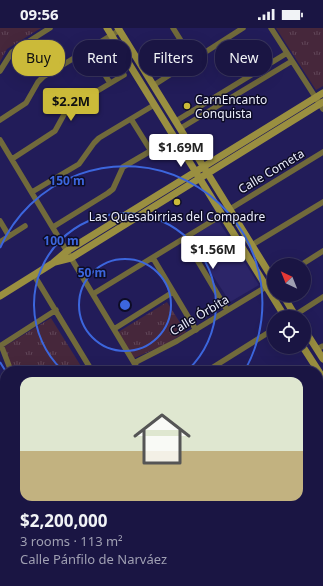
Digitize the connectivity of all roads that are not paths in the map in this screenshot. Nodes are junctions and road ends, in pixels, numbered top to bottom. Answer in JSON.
{"nodes":[{"id":1,"x":50,"y":28,"type":"edge"},
{"id":2,"x":107,"y":28,"type":"edge"},
{"id":3,"x":173,"y":28,"type":"edge"},
{"id":4,"x":243,"y":28,"type":"edge"},
{"id":5,"x":272,"y":28,"type":"edge"},
{"id":6,"x":119,"y":29,"type":"edge"},
{"id":7,"x":111,"y":36,"type":"junction"},
{"id":8,"x":104,"y":40,"type":"edge"},
{"id":9,"x":180,"y":40,"type":"edge"},
{"id":10,"x":207,"y":51,"type":"edge"},
{"id":11,"x":287,"y":53,"type":"junction"},
{"id":12,"x":73,"y":59,"type":"edge"},
{"id":13,"x":292,"y":61,"type":"junction"},
{"id":14,"x":0,"y":72,"type":"edge"},
{"id":15,"x":106,"y":76,"type":"edge"},
{"id":16,"x":121,"y":76,"type":"edge"},
{"id":17,"x":168,"y":76,"type":"edge"},
{"id":18,"x":110,"y":83,"type":"junction"},
{"id":19,"x":154,"y":85,"type":"junction"},
{"id":20,"x":323,"y":93,"type":"edge"},
{"id":21,"x":217,"y":96,"type":"junction"},
{"id":22,"x":320,"y":103,"type":"edge"},
{"id":23,"x":221,"y":104,"type":"junction"},
{"id":24,"x":154,"y":105,"type":"junction"},
{"id":25,"x":131,"y":119,"type":"junction"},
{"id":26,"x":0,"y":120,"type":"edge"},
{"id":27,"x":176,"y":121,"type":"junction"},
{"id":28,"x":180,"y":128,"type":"junction"},
{"id":29,"x":0,"y":140,"type":"edge"},
{"id":30,"x":166,"y":142,"type":"dead end"},
{"id":31,"x":151,"y":151,"type":"junction"},
{"id":32,"x":323,"y":152,"type":"edge"},
{"id":33,"x":12,"y":159,"type":"junction"},
{"id":34,"x":206,"y":169,"type":"junction"},
{"id":35,"x":195,"y":171,"type":"junction"},
{"id":36,"x":199,"y":178,"type":"junction"},
{"id":37,"x":32,"y":192,"type":"junction"},
{"id":38,"x":323,"y":202,"type":"edge"},
{"id":39,"x":230,"y":209,"type":"junction"},
{"id":40,"x":222,"y":215,"type":"junction"},
{"id":41,"x":0,"y":221,"type":"edge"},
{"id":42,"x":25,"y":226,"type":"dead end"},
{"id":43,"x":53,"y":227,"type":"junction"},
{"id":44,"x":9,"y":236,"type":"junction"},
{"id":45,"x":184,"y":238,"type":"junction"},
{"id":46,"x":0,"y":242,"type":"edge"},
{"id":47,"x":252,"y":245,"type":"junction"},
{"id":48,"x":323,"y":251,"type":"edge"},
{"id":49,"x":69,"y":254,"type":"junction"},
{"id":50,"x":153,"y":258,"type":"junction"},
{"id":51,"x":311,"y":259,"type":"edge"},
{"id":52,"x":267,"y":270,"type":"edge"},
{"id":53,"x":34,"y":275,"type":"junction"},
{"id":54,"x":265,"y":287,"type":"junction"},
{"id":55,"x":174,"y":292,"type":"junction"},
{"id":56,"x":93,"y":294,"type":"junction"},
{"id":57,"x":0,"y":296,"type":"edge"},
{"id":58,"x":323,"y":297,"type":"edge"},
{"id":59,"x":56,"y":310,"type":"junction"},
{"id":60,"x":227,"y":310,"type":"junction"},
{"id":61,"x":280,"y":310,"type":"edge"},
{"id":62,"x":303,"y":310,"type":"edge"},
{"id":63,"x":114,"y":329,"type":"junction"},
{"id":64,"x":196,"y":330,"type":"junction"},
{"id":65,"x":267,"y":333,"type":"edge"},
{"id":66,"x":311,"y":337,"type":"edge"},
{"id":67,"x":1,"y":345,"type":"edge"},
{"id":68,"x":320,"y":347,"type":"edge"},
{"id":69,"x":308,"y":354,"type":"edge"},
{"id":70,"x":323,"y":359,"type":"edge"},
{"id":71,"x":134,"y":363,"type":"junction"},
{"id":72,"x":9,"y":366,"type":"edge"},
{"id":73,"x":89,"y":366,"type":"edge"},
{"id":74,"x":136,"y":366,"type":"edge"},
{"id":75,"x":215,"y":366,"type":"edge"},
{"id":76,"x":315,"y":366,"type":"edge"}],
"edges":[{"from":1,"to":14,"type":"street"},
{"from":2,"to":7,"type":"street"},
{"from":3,"to":9,"type":"street"},
{"from":4,"to":10,"type":"street"},
{"from":5,"to":11,"type":"street"},
{"from":6,"to":7,"type":"street"},
{"from":6,"to":19,"type":"street"},
{"from":7,"to":8,"type":"street"},
{"from":7,"to":24,"type":"street"},
{"from":11,"to":13,"type":"street"},
{"from":11,"to":21,"type":"street"},
{"from":12,"to":26,"type":"street"},
{"from":13,"to":22,"type":"street"},
{"from":13,"to":23,"type":"street"},
{"from":15,"to":18,"type":"street"},
{"from":16,"to":18,"type":"street"},
{"from":17,"to":19,"type":"street"},
{"from":18,"to":33,"type":"street"},
{"from":19,"to":27,"type":"street"},
{"from":20,"to":22,"type":"street"},
{"from":21,"to":23,"type":"street"},
{"from":21,"to":27,"type":"street"},
{"from":22,"to":34,"type":"street"},
{"from":23,"to":28,"type":"street"},
{"from":24,"to":25,"type":"street"},
{"from":24,"to":35,"type":"street"},
{"from":25,"to":31,"type":"street"},
{"from":25,"to":37,"type":"street"},
{"from":27,"to":28,"type":"street"},
{"from":28,"to":34,"type":"street"},
{"from":29,"to":33,"type":"street"},
{"from":30,"to":31,"type":"street"},
{"from":31,"to":43,"type":"street"},
{"from":32,"to":39,"type":"street","name":"Calle Cometa"},
{"from":33,"to":37,"type":"street"},
{"from":34,"to":35,"type":"street"},
{"from":34,"to":36,"type":"street"},
{"from":34,"to":39,"type":"street"},
{"from":35,"to":36,"type":"street"},
{"from":35,"to":49,"type":"street"},
{"from":36,"to":40,"type":"street"},
{"from":36,"to":49,"type":"street"},
{"from":37,"to":43,"type":"street"},
{"from":38,"to":47,"type":"street"},
{"from":39,"to":47,"type":"street"},
{"from":40,"to":45,"type":"street"},
{"from":40,"to":54,"type":"street"},
{"from":41,"to":44,"type":"street"},
{"from":42,"to":44,"type":"street"},
{"from":43,"to":49,"type":"street"},
{"from":44,"to":46,"type":"street"},
{"from":45,"to":50,"type":"street"},
{"from":45,"to":60,"type":"street"},
{"from":47,"to":52,"type":"street"},
{"from":48,"to":51,"type":"street"},
{"from":49,"to":53,"type":"street"},
{"from":49,"to":56,"type":"street"},
{"from":50,"to":55,"type":"street"},
{"from":50,"to":56,"type":"street"},
{"from":53,"to":57,"type":"street"},
{"from":53,"to":59,"type":"street"},
{"from":54,"to":60,"type":"street","name":"Calle Órbita"},
{"from":54,"to":61,"type":"street"},
{"from":55,"to":63,"type":"street"},
{"from":55,"to":64,"type":"street"},
{"from":56,"to":63,"type":"street"},
{"from":58,"to":62,"type":"street"},
{"from":59,"to":67,"type":"street"},
{"from":59,"to":73,"type":"street"},
{"from":60,"to":64,"type":"street","name":"Calle Órbita"},
{"from":63,"to":71,"type":"street"},
{"from":64,"to":71,"type":"street","name":"Calle Órbita"},
{"from":65,"to":75,"type":"street"},
{"from":66,"to":68,"type":"street"},
{"from":67,"to":72,"type":"street"},
{"from":68,"to":70,"type":"street"},
{"from":69,"to":76,"type":"street"},
{"from":71,"to":74,"type":"street"}]}
